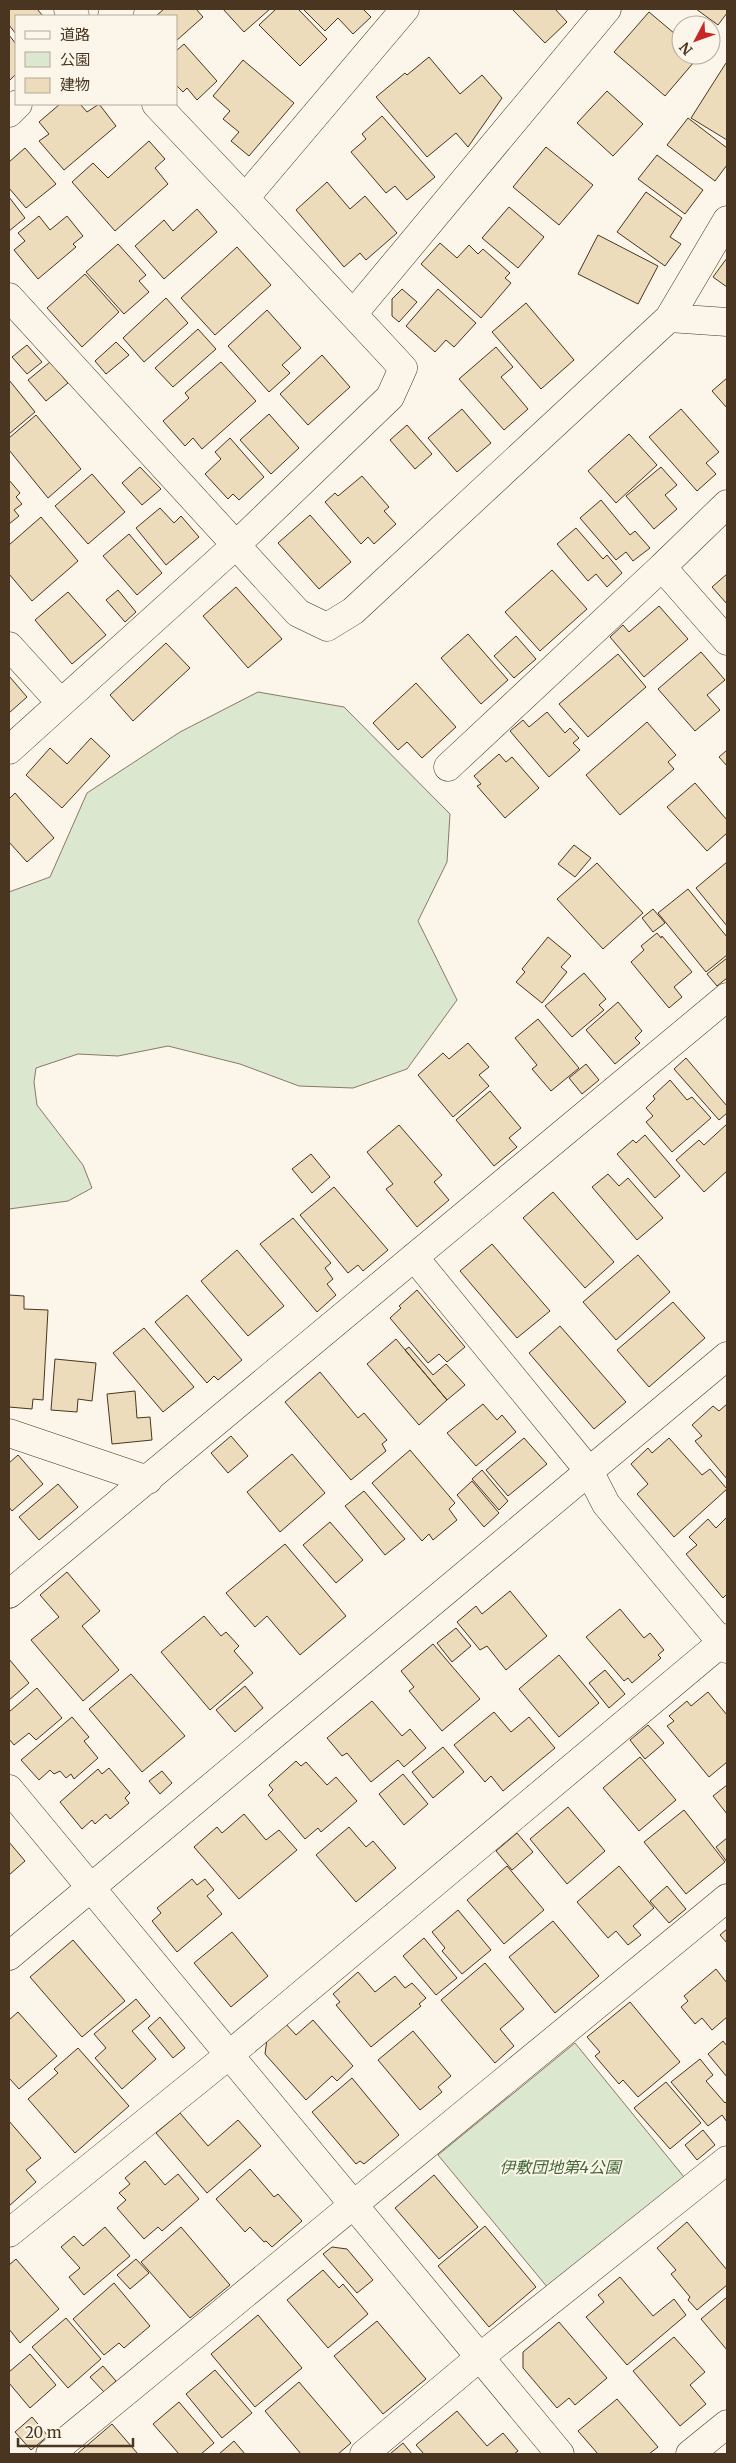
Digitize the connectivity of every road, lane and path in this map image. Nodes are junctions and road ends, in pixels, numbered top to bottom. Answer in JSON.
{"nodes":[{"id":1,"x":405,"y":9,"type":"edge"},
{"id":2,"x":607,"y":9,"type":"edge"},
{"id":3,"x":157,"y":105,"type":"edge"},
{"id":4,"x":245,"y":198,"type":"junction"},
{"id":5,"x":727,"y":220,"type":"edge"},
{"id":6,"x":9,"y":296,"type":"edge"},
{"id":7,"x":352,"y":314,"type":"junction"},
{"id":8,"x":669,"y":318,"type":"junction"},
{"id":9,"x":727,"y":322,"type":"edge"},
{"id":10,"x":727,"y":504,"type":"edge"},
{"id":11,"x":236,"y":545,"type":"junction"},
{"id":12,"x":662,"y":567,"type":"junction"},
{"id":13,"x":727,"y":641,"type":"edge"},
{"id":14,"x":9,"y":646,"type":"edge"},
{"id":15,"x":61,"y":703,"type":"junction"},
{"id":16,"x":9,"y":750,"type":"edge"},
{"id":17,"x":448,"y":767,"type":"dead end"},
{"id":18,"x":727,"y":997,"type":"edge"},
{"id":19,"x":414,"y":1257,"type":"junction"},
{"id":20,"x":727,"y":1356,"type":"edge"},
{"id":21,"x":9,"y":1433,"type":"edge"},
{"id":22,"x":589,"y":1470,"type":"junction"},
{"id":23,"x":148,"y":1480,"type":"junction"},
{"id":24,"x":9,"y":1594,"type":"edge"},
{"id":25,"x":725,"y":1643,"type":"edge"},
{"id":26,"x":9,"y":1789,"type":"edge"},
{"id":27,"x":90,"y":1890,"type":"junction"},
{"id":28,"x":727,"y":1898,"type":"edge"},
{"id":29,"x":9,"y":1956,"type":"edge"},
{"id":30,"x":228,"y":2054,"type":"junction"},
{"id":31,"x":727,"y":2160,"type":"edge"},
{"id":32,"x":354,"y":2205,"type":"junction"},
{"id":33,"x":9,"y":2234,"type":"edge"},
{"id":34,"x":480,"y":2357,"type":"junction"},
{"id":35,"x":727,"y":2424,"type":"edge"},
{"id":36,"x":50,"y":2454,"type":"edge"},
{"id":37,"x":364,"y":2454,"type":"edge"},
{"id":38,"x":560,"y":2454,"type":"edge"},
{"id":39,"x":690,"y":2454,"type":"edge"}],
"edges":[{"from":1,"to":4,"type":"street"},
{"from":2,"to":7,"type":"street"},
{"from":3,"to":4,"type":"street"},
{"from":4,"to":7,"type":"street"},
{"from":5,"to":8,"type":"street"},
{"from":6,"to":11,"type":"street"},
{"from":7,"to":11,"type":"street"},
{"from":8,"to":9,"type":"street"},
{"from":8,"to":11,"type":"street"},
{"from":10,"to":12,"type":"street"},
{"from":11,"to":15,"type":"street"},
{"from":12,"to":13,"type":"street"},
{"from":12,"to":17,"type":"street"},
{"from":14,"to":15,"type":"street"},
{"from":15,"to":16,"type":"street"},
{"from":18,"to":19,"type":"street"},
{"from":19,"to":22,"type":"street"},
{"from":19,"to":23,"type":"street"},
{"from":20,"to":22,"type":"street"},
{"from":21,"to":23,"type":"street"},
{"from":22,"to":25,"type":"street"},
{"from":22,"to":27,"type":"street"},
{"from":23,"to":24,"type":"street"},
{"from":25,"to":30,"type":"street"},
{"from":26,"to":27,"type":"street"},
{"from":27,"to":29,"type":"street"},
{"from":27,"to":30,"type":"street"},
{"from":28,"to":32,"type":"street"},
{"from":30,"to":32,"type":"street"},
{"from":30,"to":33,"type":"street"},
{"from":31,"to":34,"type":"street"},
{"from":32,"to":34,"type":"street"},
{"from":32,"to":36,"type":"street"},
{"from":34,"to":37,"type":"street"},
{"from":34,"to":38,"type":"street"},
{"from":35,"to":39,"type":"street"}]}
